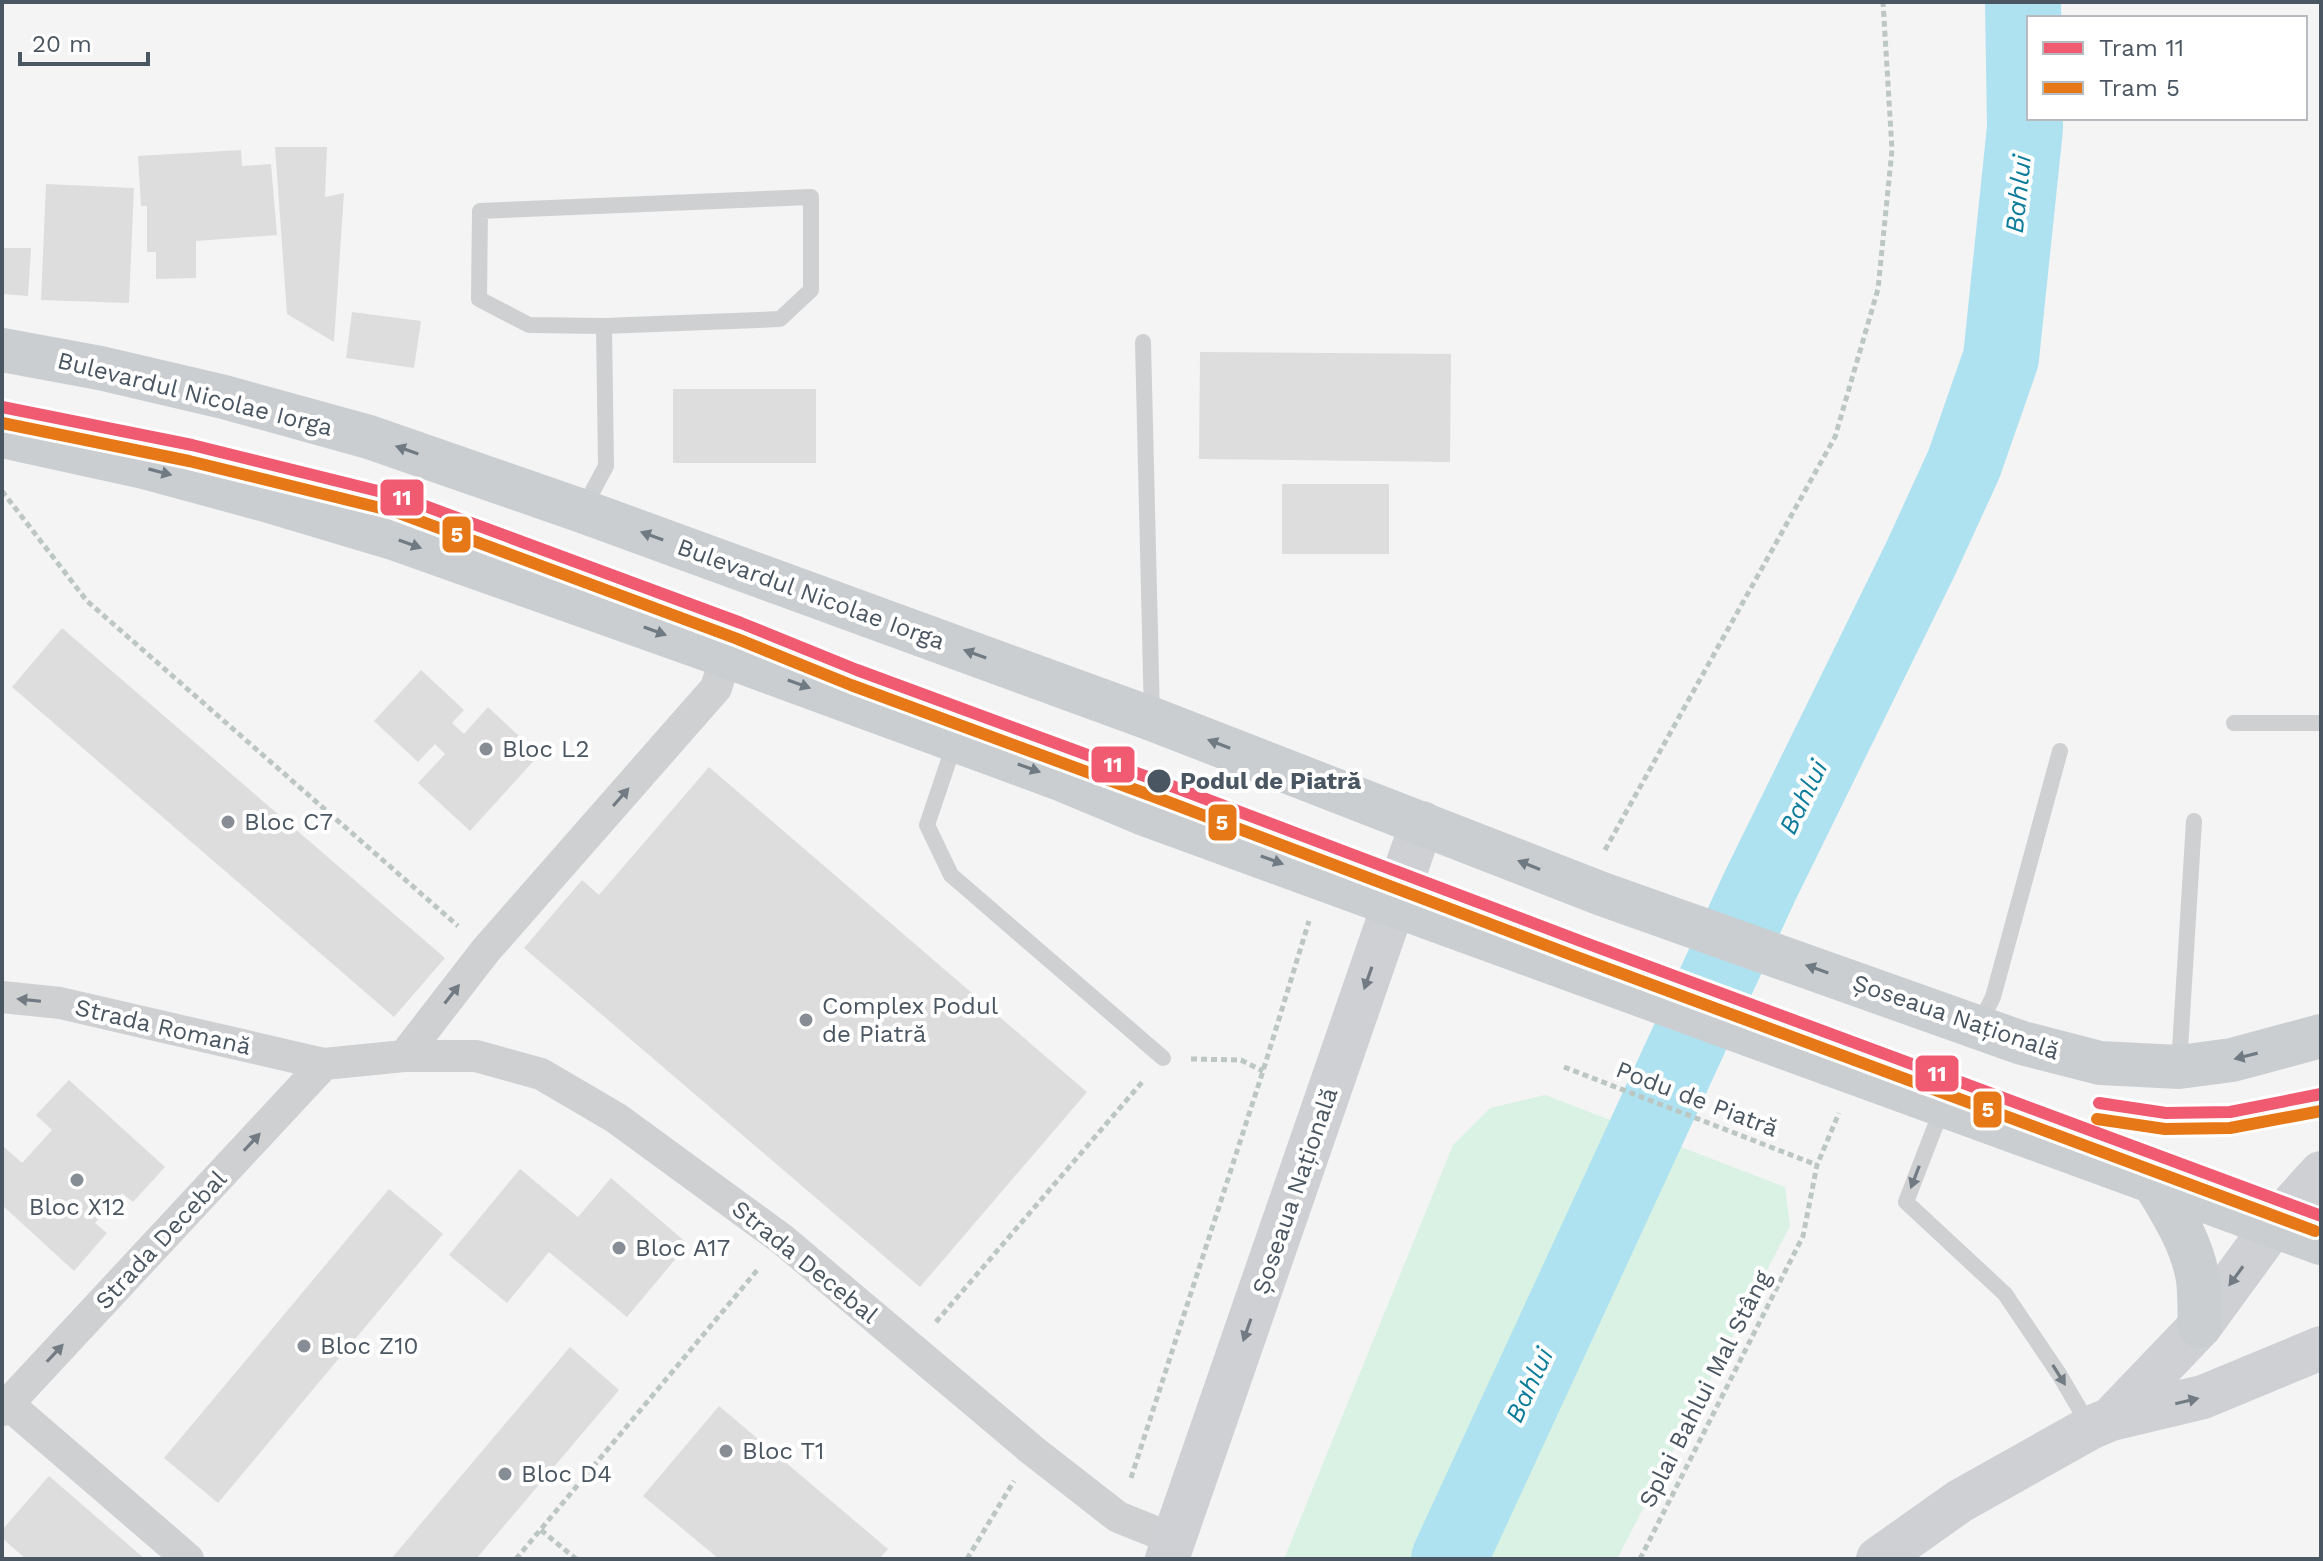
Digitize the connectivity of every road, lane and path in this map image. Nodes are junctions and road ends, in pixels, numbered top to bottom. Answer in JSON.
{"nodes":[{"id":1,"x":1883,"y":2,"type":"edge"},
{"id":2,"x":604,"y":326,"type":"junction"},
{"id":3,"x":1143,"y":342,"type":"dead end"},
{"id":4,"x":2,"y":350,"type":"edge"},
{"id":5,"x":2,"y":436,"type":"edge"},
{"id":6,"x":2,"y":491,"type":"edge"},
{"id":7,"x":582,"y":511,"type":"junction"},
{"id":8,"x":726,"y":656,"type":"junction"},
{"id":9,"x":1152,"y":719,"type":"junction"},
{"id":10,"x":2234,"y":723,"type":"dead end"},
{"id":11,"x":2321,"y":723,"type":"edge"},
{"id":12,"x":956,"y":741,"type":"junction"},
{"id":13,"x":2060,"y":751,"type":"dead end"},
{"id":14,"x":2194,"y":821,"type":"dead end"},
{"id":15,"x":1422,"y":823,"type":"junction"},
{"id":16,"x":1602,"y":874,"type":"junction"},
{"id":17,"x":1393,"y":905,"type":"junction"},
{"id":18,"x":1297,"y":916,"type":"dead end"},
{"id":19,"x":486,"y":950,"type":"junction"},
{"id":20,"x":2,"y":997,"type":"edge"},
{"id":21,"x":1978,"y":1027,"type":"junction"},
{"id":22,"x":2321,"y":1036,"type":"edge"},
{"id":23,"x":404,"y":1056,"type":"junction"},
{"id":24,"x":1163,"y":1058,"type":"junction"},
{"id":25,"x":324,"y":1064,"type":"junction"},
{"id":26,"x":1564,"y":1067,"type":"dead end"},
{"id":27,"x":2179,"y":1067,"type":"junction"},
{"id":28,"x":1263,"y":1071,"type":"junction"},
{"id":29,"x":1944,"y":1104,"type":"junction"},
{"id":30,"x":1840,"y":1109,"type":"dead end"},
{"id":31,"x":1817,"y":1165,"type":"junction"},
{"id":32,"x":2321,"y":1173,"type":"edge"},
{"id":33,"x":2153,"y":1181,"type":"junction"},
{"id":34,"x":2273,"y":1226,"type":"junction"},
{"id":35,"x":783,"y":1240,"type":"junction"},
{"id":36,"x":2321,"y":1243,"type":"edge"},
{"id":37,"x":2200,"y":1326,"type":"junction"},
{"id":38,"x":2321,"y":1348,"type":"edge"},
{"id":39,"x":913,"y":1349,"type":"junction"},
{"id":40,"x":5,"y":1407,"type":"edge"},
{"id":41,"x":2100,"y":1424,"type":"junction"},
{"id":42,"x":1032,"y":1450,"type":"junction"},
{"id":43,"x":1118,"y":1517,"type":"junction"},
{"id":44,"x":541,"y":1530,"type":"junction"},
{"id":45,"x":1170,"y":1549,"type":"edge"},
{"id":46,"x":188,"y":1559,"type":"edge"},
{"id":47,"x":516,"y":1559,"type":"edge"},
{"id":48,"x":576,"y":1559,"type":"edge"},
{"id":49,"x":967,"y":1559,"type":"edge"},
{"id":50,"x":1640,"y":1559,"type":"edge"},
{"id":51,"x":1878,"y":1559,"type":"edge"}],
"edges":[{"from":1,"to":16,"type":"path"},
{"from":2,"to":2,"type":"lane"},
{"from":2,"to":7,"type":"lane"},
{"from":3,"to":9,"type":"lane"},
{"from":7,"to":4,"type":"main road","name":"Bulevardul Nicolae Iorga","one_way":true},
{"from":5,"to":8,"type":"main road","one_way":true},
{"from":6,"to":19,"type":"path"},
{"from":9,"to":7,"type":"main road","name":"Bulevardul Nicolae Iorga","one_way":true},
{"from":8,"to":12,"type":"main road","one_way":true},
{"from":19,"to":8,"type":"street","one_way":true},
{"from":15,"to":9,"type":"main road","name":"Bulevardul Nicolae Iorga","one_way":true},
{"from":10,"to":11,"type":"lane"},
{"from":12,"to":17,"type":"main road","one_way":true},
{"from":12,"to":24,"type":"lane"},
{"from":13,"to":21,"type":"lane"},
{"from":14,"to":27,"type":"lane"},
{"from":16,"to":15,"type":"main road","name":"Bulevardul Nicolae Iorga","one_way":true},
{"from":15,"to":17,"type":"main road","name":"Șoseaua Națională"},
{"from":21,"to":16,"type":"main road","name":"Șoseaua Națională","one_way":true},
{"from":17,"to":29,"type":"main road"},
{"from":17,"to":45,"type":"main road","name":"Șoseaua Națională","one_way":true},
{"from":18,"to":28,"type":"path"},
{"from":23,"to":19,"type":"street","one_way":true},
{"from":25,"to":20,"type":"street","name":"Strada Romană","one_way":true},
{"from":21,"to":27,"type":"main road","name":"Șoseaua Națională"},
{"from":22,"to":27,"type":"main road","name":"Șoseaua Națională","one_way":true},
{"from":23,"to":25,"type":"street","name":"Strada Decebal"},
{"from":23,"to":35,"type":"street","name":"Strada Decebal"},
{"from":24,"to":28,"type":"path"},
{"from":24,"to":39,"type":"path"},
{"from":40,"to":25,"type":"street","name":"Strada Decebal","one_way":true},
{"from":26,"to":31,"type":"path","name":"Podu de Piatră"},
{"from":28,"to":43,"type":"path"},
{"from":29,"to":33,"type":"main road"},
{"from":29,"to":41,"type":"lane","one_way":true},
{"from":30,"to":31,"type":"path","name":"Splai Bahlui Mal Stâng"},
{"from":31,"to":50,"type":"path","name":"Splai Bahlui Mal Stâng"},
{"from":32,"to":34,"type":"main road"},
{"from":33,"to":34,"type":"main road"},
{"from":33,"to":37,"type":"main road"},
{"from":34,"to":36,"type":"main road"},
{"from":34,"to":37,"type":"main road","one_way":true},
{"from":35,"to":39,"type":"street","name":"Strada Decebal"},
{"from":35,"to":44,"type":"path"},
{"from":37,"to":41,"type":"main road"},
{"from":41,"to":38,"type":"main road","one_way":true},
{"from":39,"to":42,"type":"street","name":"Strada Decebal"},
{"from":40,"to":46,"type":"street","name":"Strada Decebal"},
{"from":41,"to":51,"type":"main road"},
{"from":42,"to":43,"type":"street","name":"Strada Decebal"},
{"from":42,"to":49,"type":"path"},
{"from":43,"to":45,"type":"street","name":"Strada Decebal"},
{"from":44,"to":47,"type":"path"},
{"from":44,"to":48,"type":"path"}]}
